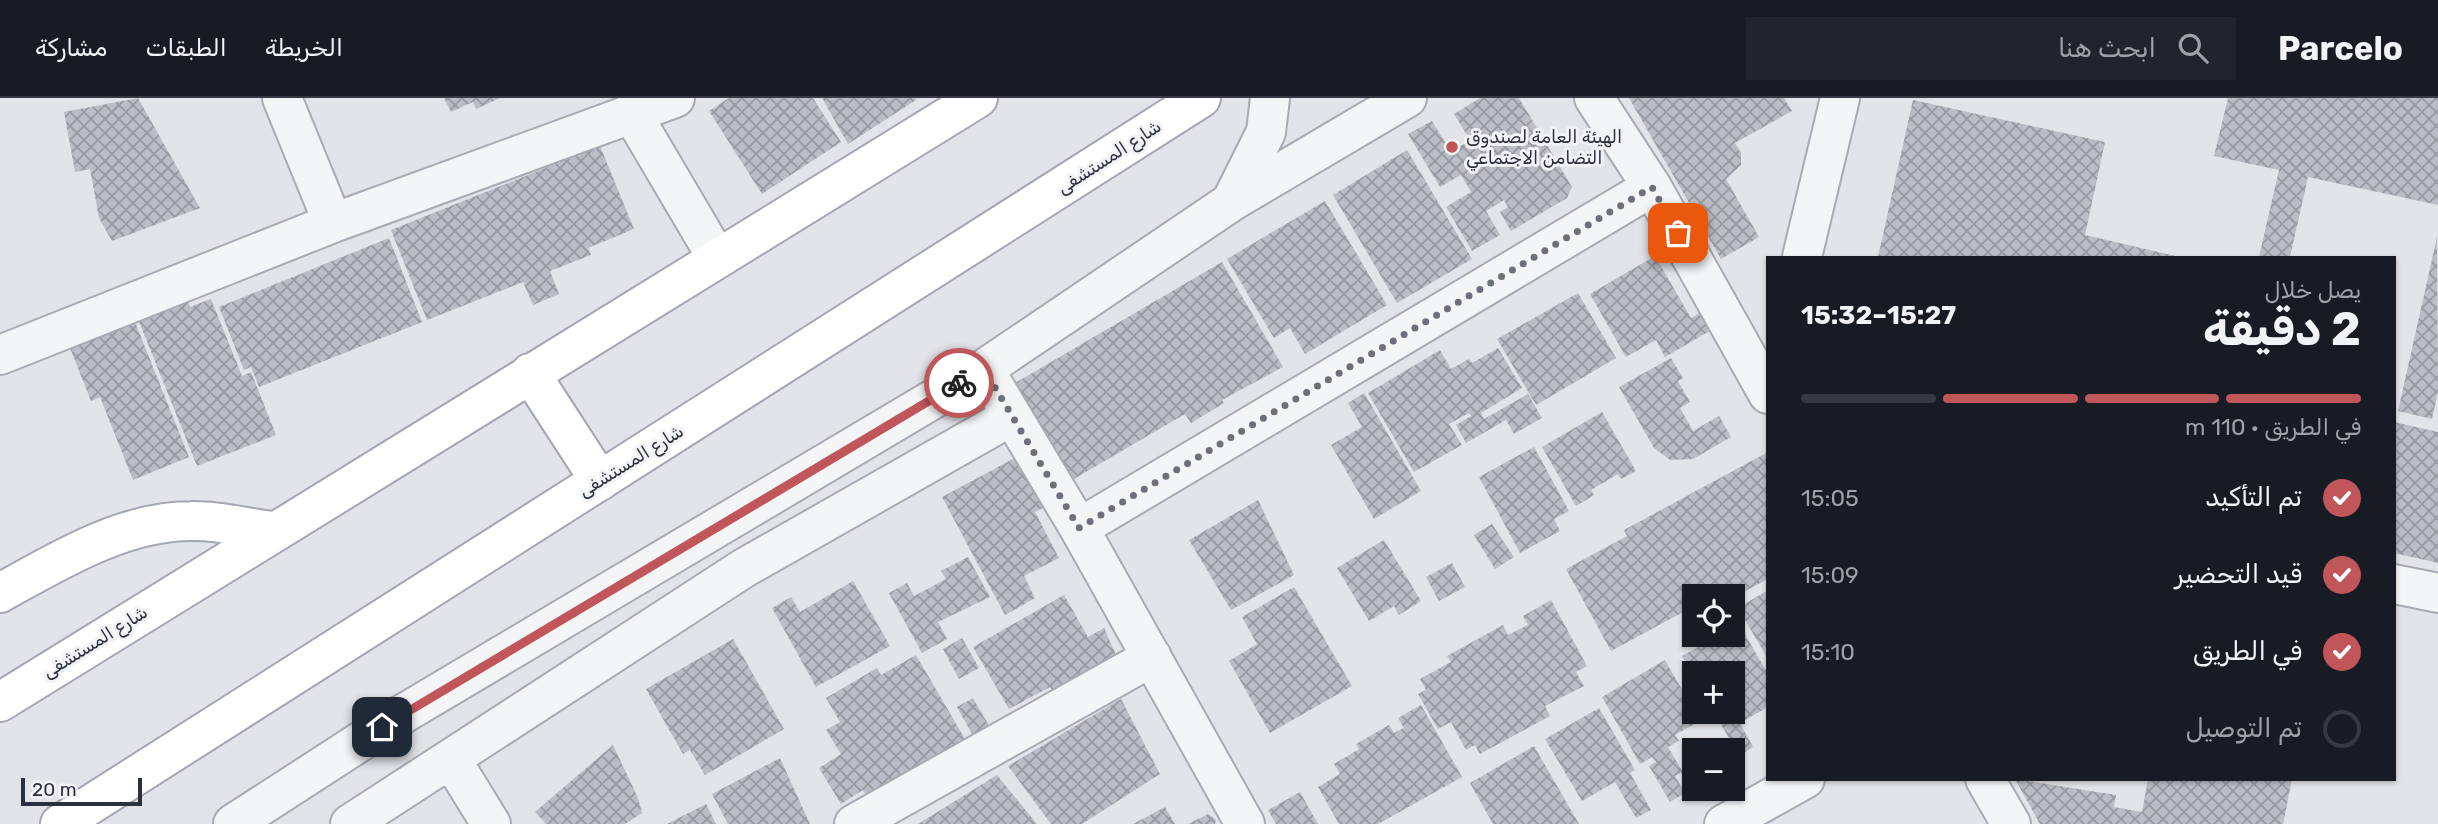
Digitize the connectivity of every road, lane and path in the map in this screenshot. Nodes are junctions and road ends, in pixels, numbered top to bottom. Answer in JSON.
{"nodes":[{"id":1,"x":282,"y":98,"type":"edge"},
{"id":2,"x":676,"y":98,"type":"edge"},
{"id":3,"x":978,"y":98,"type":"edge"},
{"id":4,"x":1201,"y":98,"type":"edge"},
{"id":5,"x":1270,"y":98,"type":"edge"},
{"id":6,"x":1407,"y":98,"type":"edge"},
{"id":7,"x":1594,"y":98,"type":"edge"},
{"id":8,"x":1840,"y":98,"type":"edge"},
{"id":9,"x":631,"y":112,"type":"junction"},
{"id":10,"x":1652,"y":187,"type":"junction"},
{"id":11,"x":1231,"y":202,"type":"junction"},
{"id":12,"x":333,"y":223,"type":"junction"},
{"id":13,"x":1802,"y":256,"type":"edge"},
{"id":14,"x":717,"y":258,"type":"junction"},
{"id":15,"x":0,"y":355,"type":"edge"},
{"id":16,"x":984,"y":369,"type":"junction"},
{"id":17,"x":530,"y":373,"type":"junction"},
{"id":18,"x":1766,"y":390,"type":"edge"},
{"id":19,"x":1010,"y":417,"type":"junction"},
{"id":20,"x":600,"y":481,"type":"junction"},
{"id":21,"x":1079,"y":528,"type":"junction"},
{"id":22,"x":272,"y":531,"type":"junction"},
{"id":23,"x":2396,"y":584,"type":"edge"},
{"id":24,"x":0,"y":593,"type":"edge"},
{"id":25,"x":2438,"y":593,"type":"edge"},
{"id":26,"x":1152,"y":657,"type":"junction"},
{"id":27,"x":0,"y":702,"type":"edge"},
{"id":28,"x":452,"y":759,"type":"junction"},
{"id":29,"x":1801,"y":781,"type":"edge"},
{"id":30,"x":1986,"y":781,"type":"edge"},
{"id":31,"x":118,"y":786,"type":"junction"},
{"id":32,"x":874,"y":819,"type":"edge"},
{"id":33,"x":60,"y":824,"type":"edge"},
{"id":34,"x":80,"y":824,"type":"edge"},
{"id":35,"x":233,"y":824,"type":"edge"},
{"id":36,"x":350,"y":824,"type":"edge"},
{"id":37,"x":491,"y":824,"type":"edge"},
{"id":38,"x":1245,"y":824,"type":"edge"},
{"id":39,"x":1724,"y":824,"type":"edge"},
{"id":40,"x":2011,"y":824,"type":"edge"}],
"edges":[{"from":1,"to":12,"type":"street"},
{"from":2,"to":9,"type":"street"},
{"from":3,"to":14,"type":"main road","name":"شارع المستشفى"},
{"from":4,"to":20,"type":"main road","name":"شارع المستشفى"},
{"from":5,"to":11,"type":"street"},
{"from":6,"to":11,"type":"street"},
{"from":7,"to":10,"type":"street"},
{"from":8,"to":13,"type":"street"},
{"from":9,"to":12,"type":"street"},
{"from":9,"to":14,"type":"street"},
{"from":10,"to":18,"type":"street"},
{"from":10,"to":21,"type":"street"},
{"from":11,"to":16,"type":"street"},
{"from":12,"to":15,"type":"street"},
{"from":14,"to":17,"type":"main road","name":"شارع المستشفى"},
{"from":16,"to":19,"type":"street"},
{"from":16,"to":35,"type":"street"},
{"from":17,"to":20,"type":"main road"},
{"from":17,"to":22,"type":"main road","name":"شارع المستشفى"},
{"from":19,"to":21,"type":"street"},
{"from":19,"to":28,"type":"street"},
{"from":20,"to":31,"type":"main road","name":"شارع المستشفى"},
{"from":21,"to":26,"type":"street"},
{"from":22,"to":24,"type":"main road"},
{"from":22,"to":27,"type":"main road","name":"شارع المستشفى"},
{"from":23,"to":25,"type":"street"},
{"from":26,"to":32,"type":"street"},
{"from":26,"to":38,"type":"street"},
{"from":28,"to":36,"type":"street"},
{"from":28,"to":37,"type":"street"},
{"from":29,"to":39,"type":"street"},
{"from":30,"to":40,"type":"street"},
{"from":31,"to":33,"type":"main road","name":"شارع المستشفى"},
{"from":31,"to":34,"type":"main road"}]}
